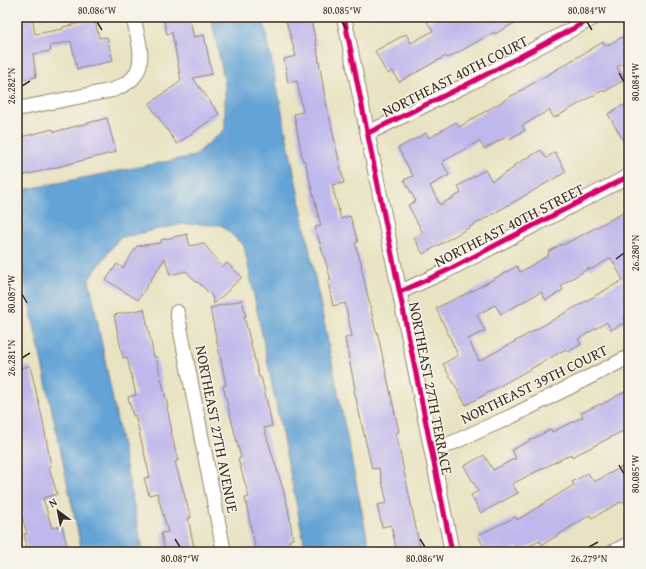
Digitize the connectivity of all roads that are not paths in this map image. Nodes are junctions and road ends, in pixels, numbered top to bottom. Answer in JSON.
{"nodes":[{"id":1,"x":133,"y":17,"type":"edge"},
{"id":2,"x":344,"y":17,"type":"edge"},
{"id":3,"x":595,"y":17,"type":"edge"},
{"id":4,"x":17,"y":109,"type":"edge"},
{"id":5,"x":368,"y":133,"type":"junction"},
{"id":6,"x":629,"y":176,"type":"edge"},
{"id":7,"x":400,"y":292,"type":"junction"},
{"id":8,"x":176,"y":312,"type":"dead end"},
{"id":9,"x":629,"y":357,"type":"edge"},
{"id":10,"x":432,"y":452,"type":"junction"},
{"id":11,"x":629,"y":544,"type":"edge"},
{"id":12,"x":224,"y":552,"type":"edge"},
{"id":13,"x":452,"y":552,"type":"edge"},
{"id":14,"x":613,"y":552,"type":"edge"}],
"edges":[{"from":1,"to":4,"type":"street"},
{"from":2,"to":5,"type":"street","name":"NORTHEAST 27TH TERRACE"},
{"from":3,"to":5,"type":"street","name":"NORTHEAST 40TH COURT"},
{"from":5,"to":7,"type":"street","name":"NORTHEAST 27TH TERRACE"},
{"from":6,"to":7,"type":"street","name":"NORTHEAST 40TH STREET"},
{"from":7,"to":10,"type":"street","name":"NORTHEAST 27TH TERRACE"},
{"from":8,"to":12,"type":"street","name":"NORTHEAST 27TH AVENUE"},
{"from":9,"to":10,"type":"street","name":"NORTHEAST 39TH COURT"},
{"from":10,"to":13,"type":"street","name":"NORTHEAST 27TH TERRACE"},
{"from":11,"to":14,"type":"street"}]}
